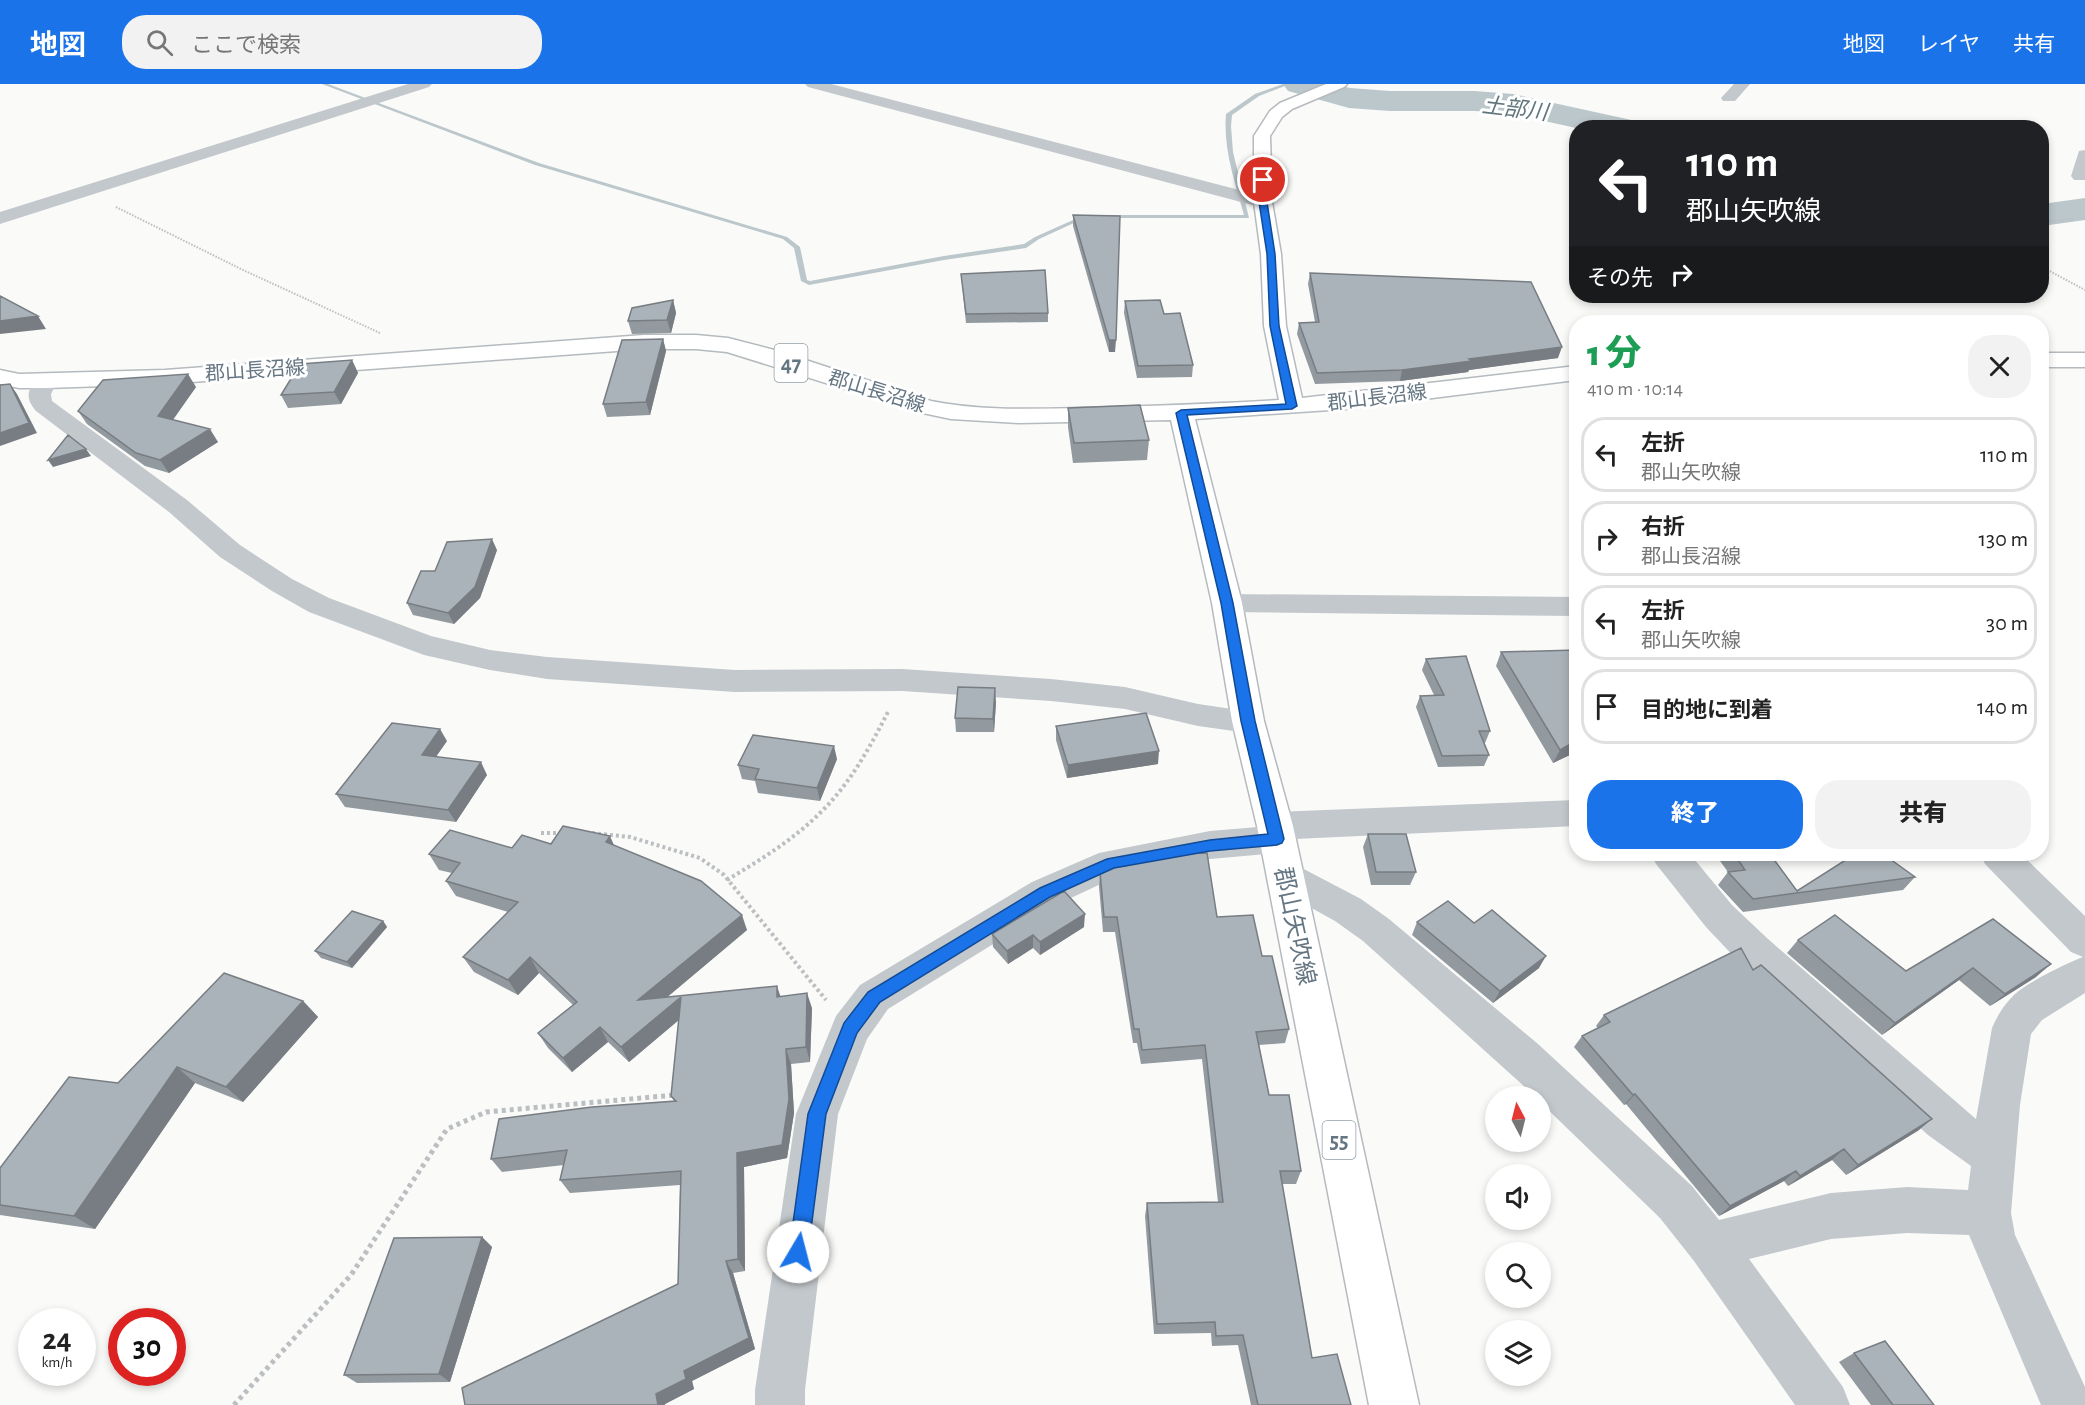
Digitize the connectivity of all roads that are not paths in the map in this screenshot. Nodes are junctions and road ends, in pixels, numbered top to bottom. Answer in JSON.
{"nodes":[{"id":1,"x":424,"y":84,"type":"edge"},
{"id":2,"x":813,"y":84,"type":"edge"},
{"id":3,"x":1339,"y":84,"type":"edge"},
{"id":4,"x":1742,"y":84,"type":"edge"},
{"id":5,"x":1729,"y":98,"type":"dead end"},
{"id":6,"x":2085,"y":155,"type":"edge"},
{"id":7,"x":2080,"y":176,"type":"dead end"},
{"id":8,"x":1263,"y":202,"type":"junction"},
{"id":9,"x":0,"y":218,"type":"edge"},
{"id":10,"x":2049,"y":360,"type":"edge"},
{"id":11,"x":2085,"y":360,"type":"edge"},
{"id":12,"x":1569,"y":375,"type":"edge"},
{"id":13,"x":0,"y":377,"type":"edge"},
{"id":14,"x":46,"y":381,"type":"junction"},
{"id":15,"x":1292,"y":406,"type":"junction"},
{"id":16,"x":1181,"y":413,"type":"junction"},
{"id":17,"x":1227,"y":603,"type":"junction"},
{"id":18,"x":1569,"y":607,"type":"edge"},
{"id":19,"x":1248,"y":721,"type":"junction"},
{"id":20,"x":1569,"y":814,"type":"edge"},
{"id":21,"x":1279,"y":847,"type":"junction"},
{"id":22,"x":1675,"y":861,"type":"edge"},
{"id":23,"x":2005,"y":861,"type":"edge"},
{"id":24,"x":2085,"y":941,"type":"edge"},
{"id":25,"x":2085,"y":973,"type":"edge"},
{"id":26,"x":1994,"y":1155,"type":"junction"},
{"id":27,"x":1988,"y":1213,"type":"junction"},
{"id":28,"x":1710,"y":1245,"type":"junction"},
{"id":29,"x":780,"y":1405,"type":"edge"},
{"id":30,"x":1394,"y":1405,"type":"edge"},
{"id":31,"x":1825,"y":1405,"type":"edge"},
{"id":32,"x":2067,"y":1405,"type":"edge"}],
"edges":[{"from":1,"to":9,"type":"street"},
{"from":2,"to":8,"type":"street"},
{"from":3,"to":8,"type":"main road"},
{"from":4,"to":5,"type":"street"},
{"from":6,"to":7,"type":"street"},
{"from":8,"to":15,"type":"main road"},
{"from":10,"to":11,"type":"main road"},
{"from":12,"to":15,"type":"main road","name":"郡山長沼線","number":"47"},
{"from":13,"to":14,"type":"main road","name":"郡山長沼線","number":"47"},
{"from":14,"to":16,"type":"main road","name":"郡山長沼線","number":"47"},
{"from":14,"to":19,"type":"street"},
{"from":15,"to":16,"type":"main road","name":"郡山長沼線","number":"47"},
{"from":16,"to":17,"type":"main road","name":"郡山矢吹線","number":"55"},
{"from":17,"to":18,"type":"street"},
{"from":17,"to":19,"type":"main road","name":"郡山矢吹線","number":"55"},
{"from":19,"to":21,"type":"main road","name":"郡山矢吹線","number":"55"},
{"from":20,"to":21,"type":"street"},
{"from":21,"to":28,"type":"street"},
{"from":21,"to":29,"type":"street"},
{"from":21,"to":30,"type":"main road","name":"郡山矢吹線","number":"55"},
{"from":22,"to":26,"type":"street"},
{"from":23,"to":24,"type":"street"},
{"from":25,"to":26,"type":"street"},
{"from":26,"to":27,"type":"street"},
{"from":27,"to":28,"type":"street"},
{"from":27,"to":32,"type":"street"},
{"from":28,"to":31,"type":"street"}]}
